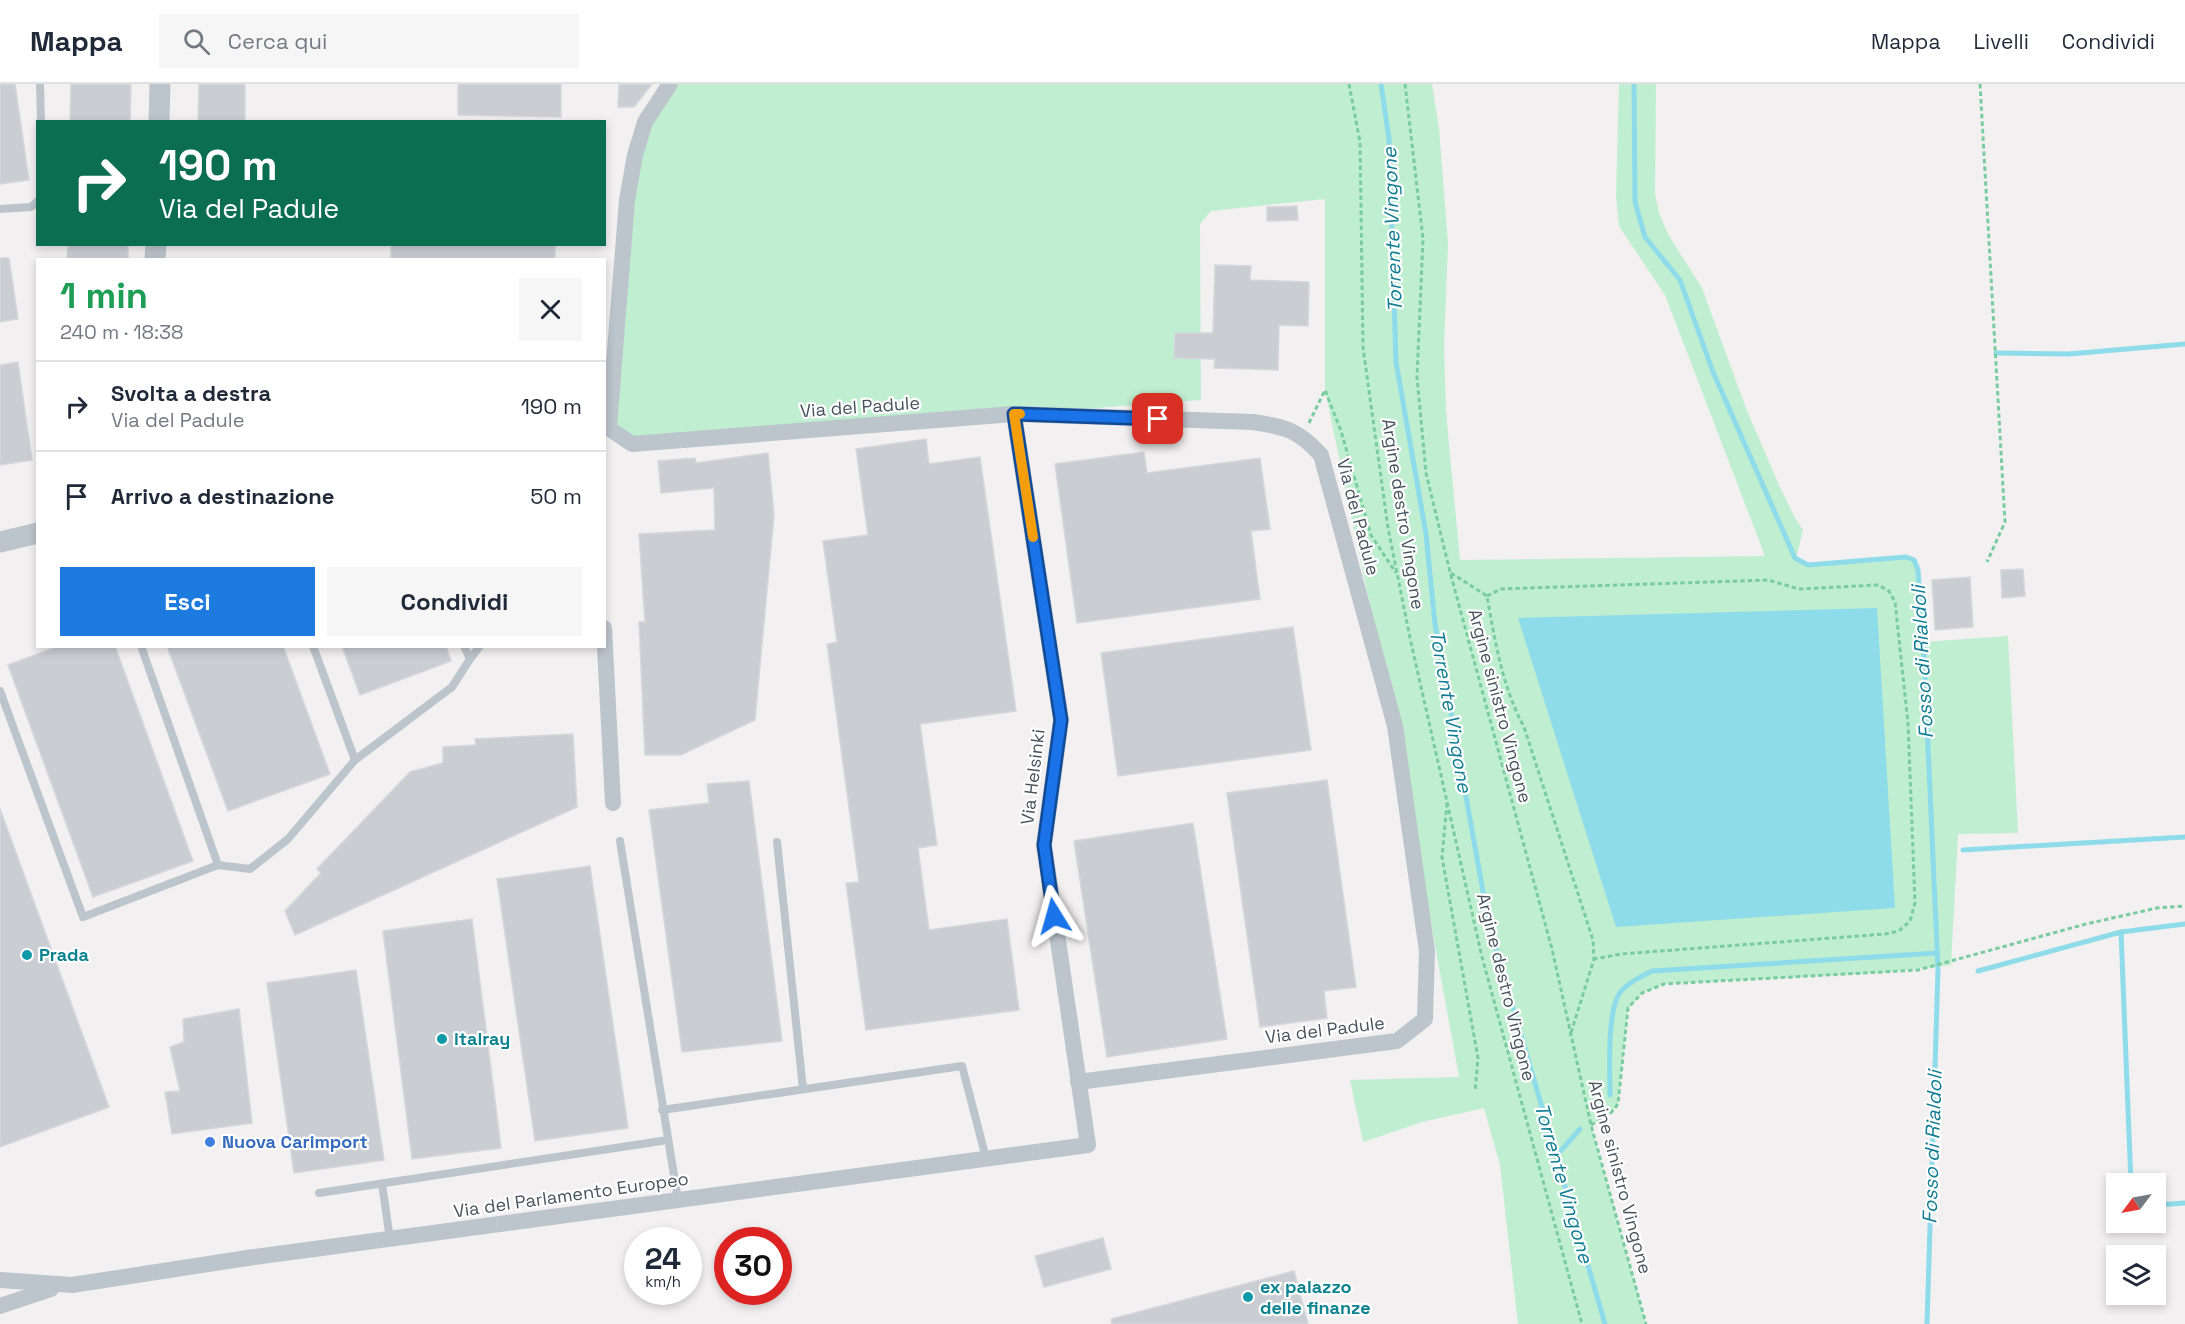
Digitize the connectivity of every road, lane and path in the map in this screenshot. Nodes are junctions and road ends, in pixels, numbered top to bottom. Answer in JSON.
{"nodes":[{"id":1,"x":40,"y":84,"type":"edge"},
{"id":2,"x":160,"y":84,"type":"edge"},
{"id":3,"x":670,"y":84,"type":"edge"},
{"id":4,"x":1349,"y":84,"type":"edge"},
{"id":5,"x":1405,"y":84,"type":"edge"},
{"id":6,"x":1980,"y":84,"type":"edge"},
{"id":7,"x":41,"y":120,"type":"edge"},
{"id":8,"x":159,"y":120,"type":"edge"},
{"id":9,"x":36,"y":203,"type":"edge"},
{"id":10,"x":0,"y":209,"type":"edge"},
{"id":11,"x":1014,"y":414,"type":"junction"},
{"id":12,"x":607,"y":425,"type":"edge"},
{"id":13,"x":1302,"y":435,"type":"junction"},
{"id":14,"x":36,"y":533,"type":"edge"},
{"id":15,"x":0,"y":542,"type":"edge"},
{"id":16,"x":1987,"y":562,"type":"dead end"},
{"id":17,"x":1450,"y":572,"type":"junction"},
{"id":18,"x":1397,"y":575,"type":"junction"},
{"id":19,"x":1487,"y":596,"type":"junction"},
{"id":20,"x":142,"y":648,"type":"edge"},
{"id":21,"x":314,"y":648,"type":"edge"},
{"id":22,"x":465,"y":648,"type":"edge"},
{"id":23,"x":478,"y":648,"type":"edge"},
{"id":24,"x":605,"y":648,"type":"edge"},
{"id":25,"x":470,"y":659,"type":"junction"},
{"id":26,"x":0,"y":691,"type":"edge"},
{"id":27,"x":355,"y":760,"type":"junction"},
{"id":28,"x":1448,"y":801,"type":"junction"},
{"id":29,"x":613,"y":803,"type":"dead end"},
{"id":30,"x":620,"y":841,"type":"dead end"},
{"id":31,"x":777,"y":842,"type":"dead end"},
{"id":32,"x":218,"y":865,"type":"junction"},
{"id":33,"x":2185,"y":906,"type":"edge"},
{"id":34,"x":1593,"y":959,"type":"junction"},
{"id":35,"x":1570,"y":1037,"type":"junction"},
{"id":36,"x":1078,"y":1082,"type":"junction"},
{"id":37,"x":803,"y":1089,"type":"junction"},
{"id":38,"x":1475,"y":1092,"type":"dead end"},
{"id":39,"x":662,"y":1110,"type":"junction"},
{"id":40,"x":1591,"y":1125,"type":"junction"},
{"id":41,"x":668,"y":1140,"type":"junction"},
{"id":42,"x":1088,"y":1145,"type":"joint"},
{"id":43,"x":986,"y":1158,"type":"junction"},
{"id":44,"x":382,"y":1184,"type":"junction"},
{"id":45,"x":319,"y":1192,"type":"dead end"},
{"id":46,"x":678,"y":1200,"type":"junction"},
{"id":47,"x":390,"y":1239,"type":"junction"},
{"id":48,"x":0,"y":1280,"type":"edge"},
{"id":49,"x":61,"y":1286,"type":"junction"},
{"id":50,"x":0,"y":1306,"type":"edge"},
{"id":51,"x":1582,"y":1324,"type":"edge"},
{"id":52,"x":1646,"y":1324,"type":"edge"}],
"edges":[{"from":1,"to":7,"type":"lane"},
{"from":2,"to":8,"type":"street"},
{"from":3,"to":12,"type":"street","name":"Via del Padule"},
{"from":4,"to":18,"type":"path","name":"Argine destro Vingone"},
{"from":5,"to":17,"type":"path","name":"Argine sinistro Vingone"},
{"from":6,"to":16,"type":"path"},
{"from":9,"to":10,"type":"lane"},
{"from":11,"to":12,"type":"street","name":"Via del Padule"},
{"from":11,"to":13,"type":"street","name":"Via del Padule"},
{"from":11,"to":36,"type":"street","name":"Via Helsinki"},
{"from":13,"to":18,"type":"path"},
{"from":13,"to":36,"type":"street","name":"Via del Padule"},
{"from":14,"to":15,"type":"street"},
{"from":17,"to":19,"type":"path"},
{"from":17,"to":35,"type":"path","name":"Argine sinistro Vingone"},
{"from":18,"to":28,"type":"path","name":"Argine destro Vingone"},
{"from":19,"to":34,"type":"path"},
{"from":19,"to":34,"type":"path"},
{"from":20,"to":32,"type":"lane"},
{"from":21,"to":27,"type":"lane"},
{"from":22,"to":25,"type":"lane"},
{"from":23,"to":25,"type":"lane"},
{"from":24,"to":29,"type":"street"},
{"from":25,"to":27,"type":"lane"},
{"from":26,"to":32,"type":"lane"},
{"from":27,"to":32,"type":"lane"},
{"from":28,"to":38,"type":"path"},
{"from":28,"to":51,"type":"path","name":"Argine destro Vingone"},
{"from":30,"to":39,"type":"lane"},
{"from":31,"to":37,"type":"lane"},
{"from":33,"to":40,"type":"path"},
{"from":34,"to":35,"type":"path"},
{"from":35,"to":40,"type":"path","name":"Argine sinistro Vingone"},
{"from":36,"to":42,"type":"street","name":"Via Helsinki"},
{"from":37,"to":39,"type":"lane"},
{"from":37,"to":43,"type":"lane"},
{"from":39,"to":41,"type":"lane"},
{"from":40,"to":52,"type":"path","name":"Argine sinistro Vingone"},
{"from":41,"to":44,"type":"lane"},
{"from":41,"to":46,"type":"lane"},
{"from":42,"to":43,"type":"street","name":"Via del Parlamento Europeo"},
{"from":43,"to":46,"type":"street","name":"Via del Parlamento Europeo"},
{"from":44,"to":45,"type":"lane"},
{"from":44,"to":47,"type":"lane"},
{"from":46,"to":47,"type":"street","name":"Via del Parlamento Europeo"},
{"from":47,"to":49,"type":"street","name":"Via del Parlamento Europeo"},
{"from":48,"to":49,"type":"street","name":"Via del Parlamento Europeo"},
{"from":49,"to":50,"type":"street","name":"Via del Parlamento Europeo"}]}
